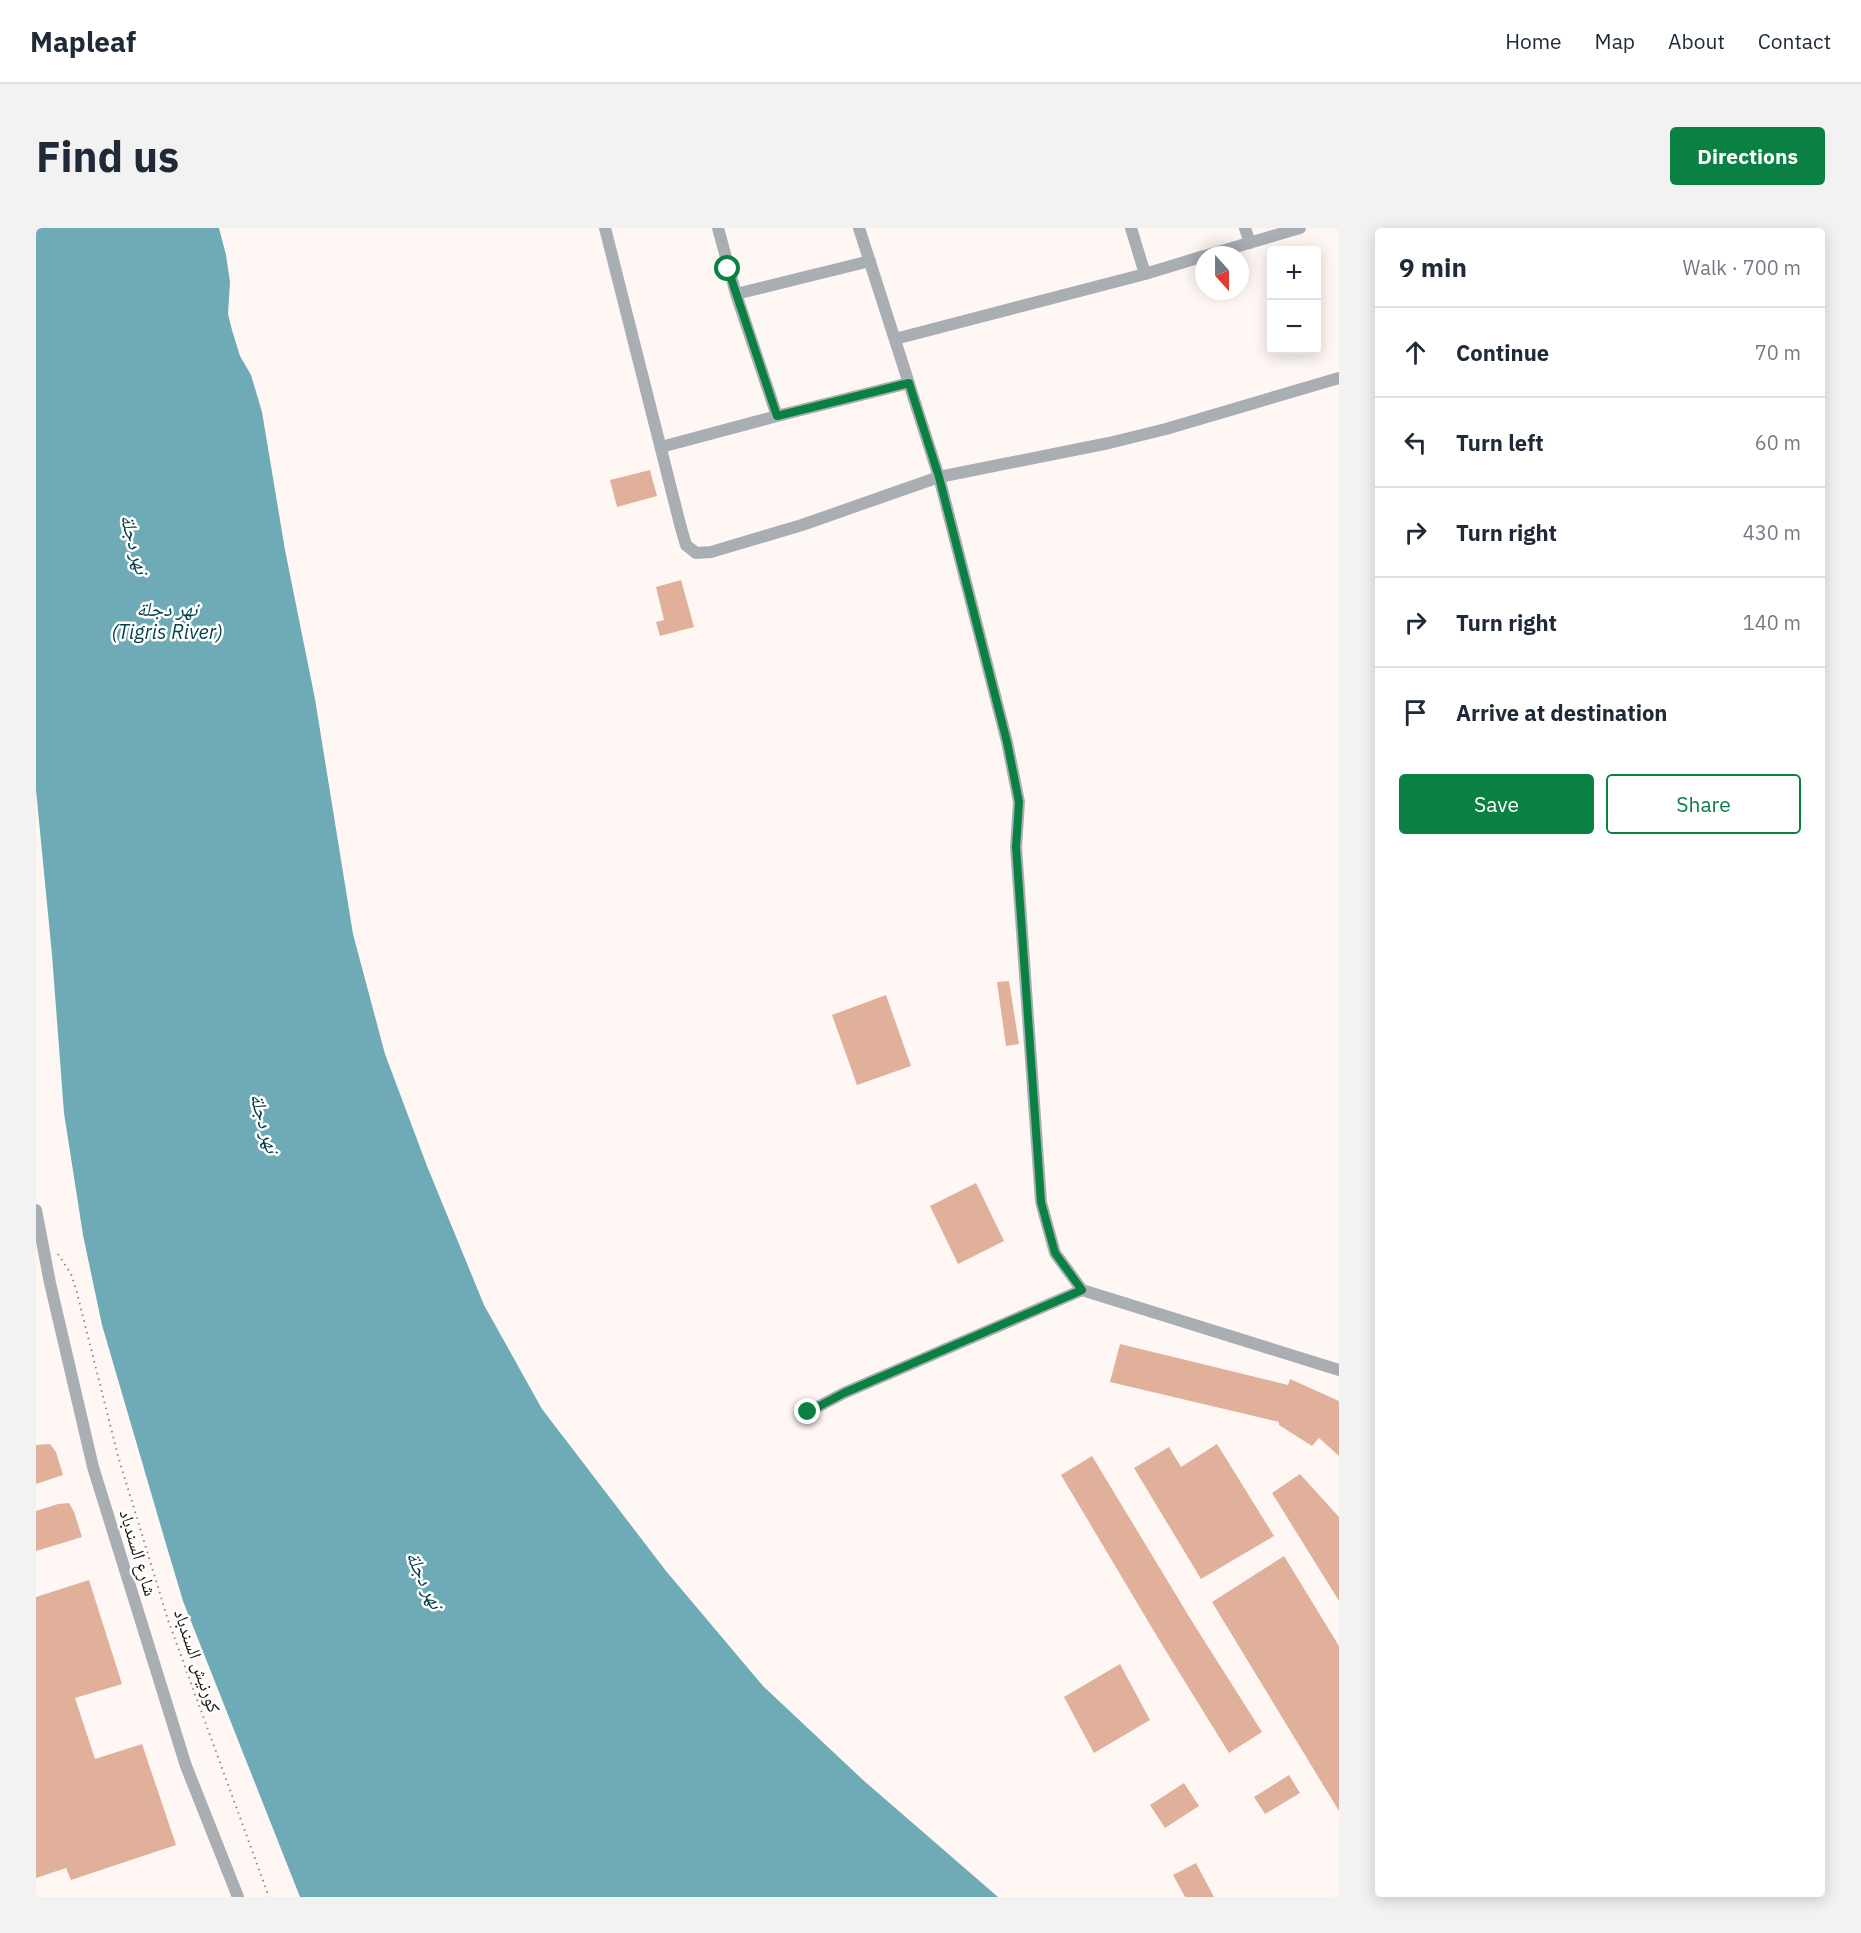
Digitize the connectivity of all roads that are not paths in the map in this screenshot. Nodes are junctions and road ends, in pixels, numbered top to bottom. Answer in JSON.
{"nodes":[{"id":1,"x":605,"y":228,"type":"edge"},
{"id":2,"x":718,"y":228,"type":"edge"},
{"id":3,"x":859,"y":228,"type":"edge"},
{"id":4,"x":1131,"y":228,"type":"edge"},
{"id":5,"x":1245,"y":228,"type":"edge"},
{"id":6,"x":1300,"y":228,"type":"edge"},
{"id":7,"x":1250,"y":243,"type":"junction"},
{"id":8,"x":1240,"y":246,"type":"edge"},
{"id":9,"x":1195,"y":259,"type":"edge"},
{"id":10,"x":870,"y":261,"type":"junction"},
{"id":11,"x":1145,"y":274,"type":"junction"},
{"id":12,"x":736,"y":294,"type":"junction"},
{"id":13,"x":895,"y":339,"type":"junction"},
{"id":14,"x":1339,"y":378,"type":"edge"},
{"id":15,"x":909,"y":383,"type":"junction"},
{"id":16,"x":777,"y":416,"type":"junction"},
{"id":17,"x":661,"y":447,"type":"junction"},
{"id":18,"x":939,"y":477,"type":"junction"},
{"id":19,"x":36,"y":1210,"type":"edge"},
{"id":20,"x":1082,"y":1290,"type":"junction"},
{"id":21,"x":1339,"y":1370,"type":"edge"},
{"id":22,"x":808,"y":1412,"type":"dead end"},
{"id":23,"x":238,"y":1897,"type":"edge"}],
"edges":[{"from":1,"to":17,"type":"street"},
{"from":2,"to":12,"type":"street"},
{"from":3,"to":10,"type":"street"},
{"from":4,"to":11,"type":"street"},
{"from":5,"to":7,"type":"street"},
{"from":6,"to":7,"type":"street"},
{"from":7,"to":8,"type":"street"},
{"from":9,"to":11,"type":"street"},
{"from":10,"to":12,"type":"street"},
{"from":10,"to":13,"type":"street"},
{"from":11,"to":13,"type":"street"},
{"from":12,"to":16,"type":"street"},
{"from":13,"to":15,"type":"street"},
{"from":14,"to":18,"type":"street"},
{"from":15,"to":16,"type":"street"},
{"from":15,"to":18,"type":"street"},
{"from":16,"to":17,"type":"street"},
{"from":17,"to":18,"type":"street"},
{"from":18,"to":20,"type":"street"},
{"from":19,"to":23,"type":"street","name":"شارع السندباد"},
{"from":20,"to":21,"type":"street"},
{"from":20,"to":22,"type":"street"}]}
